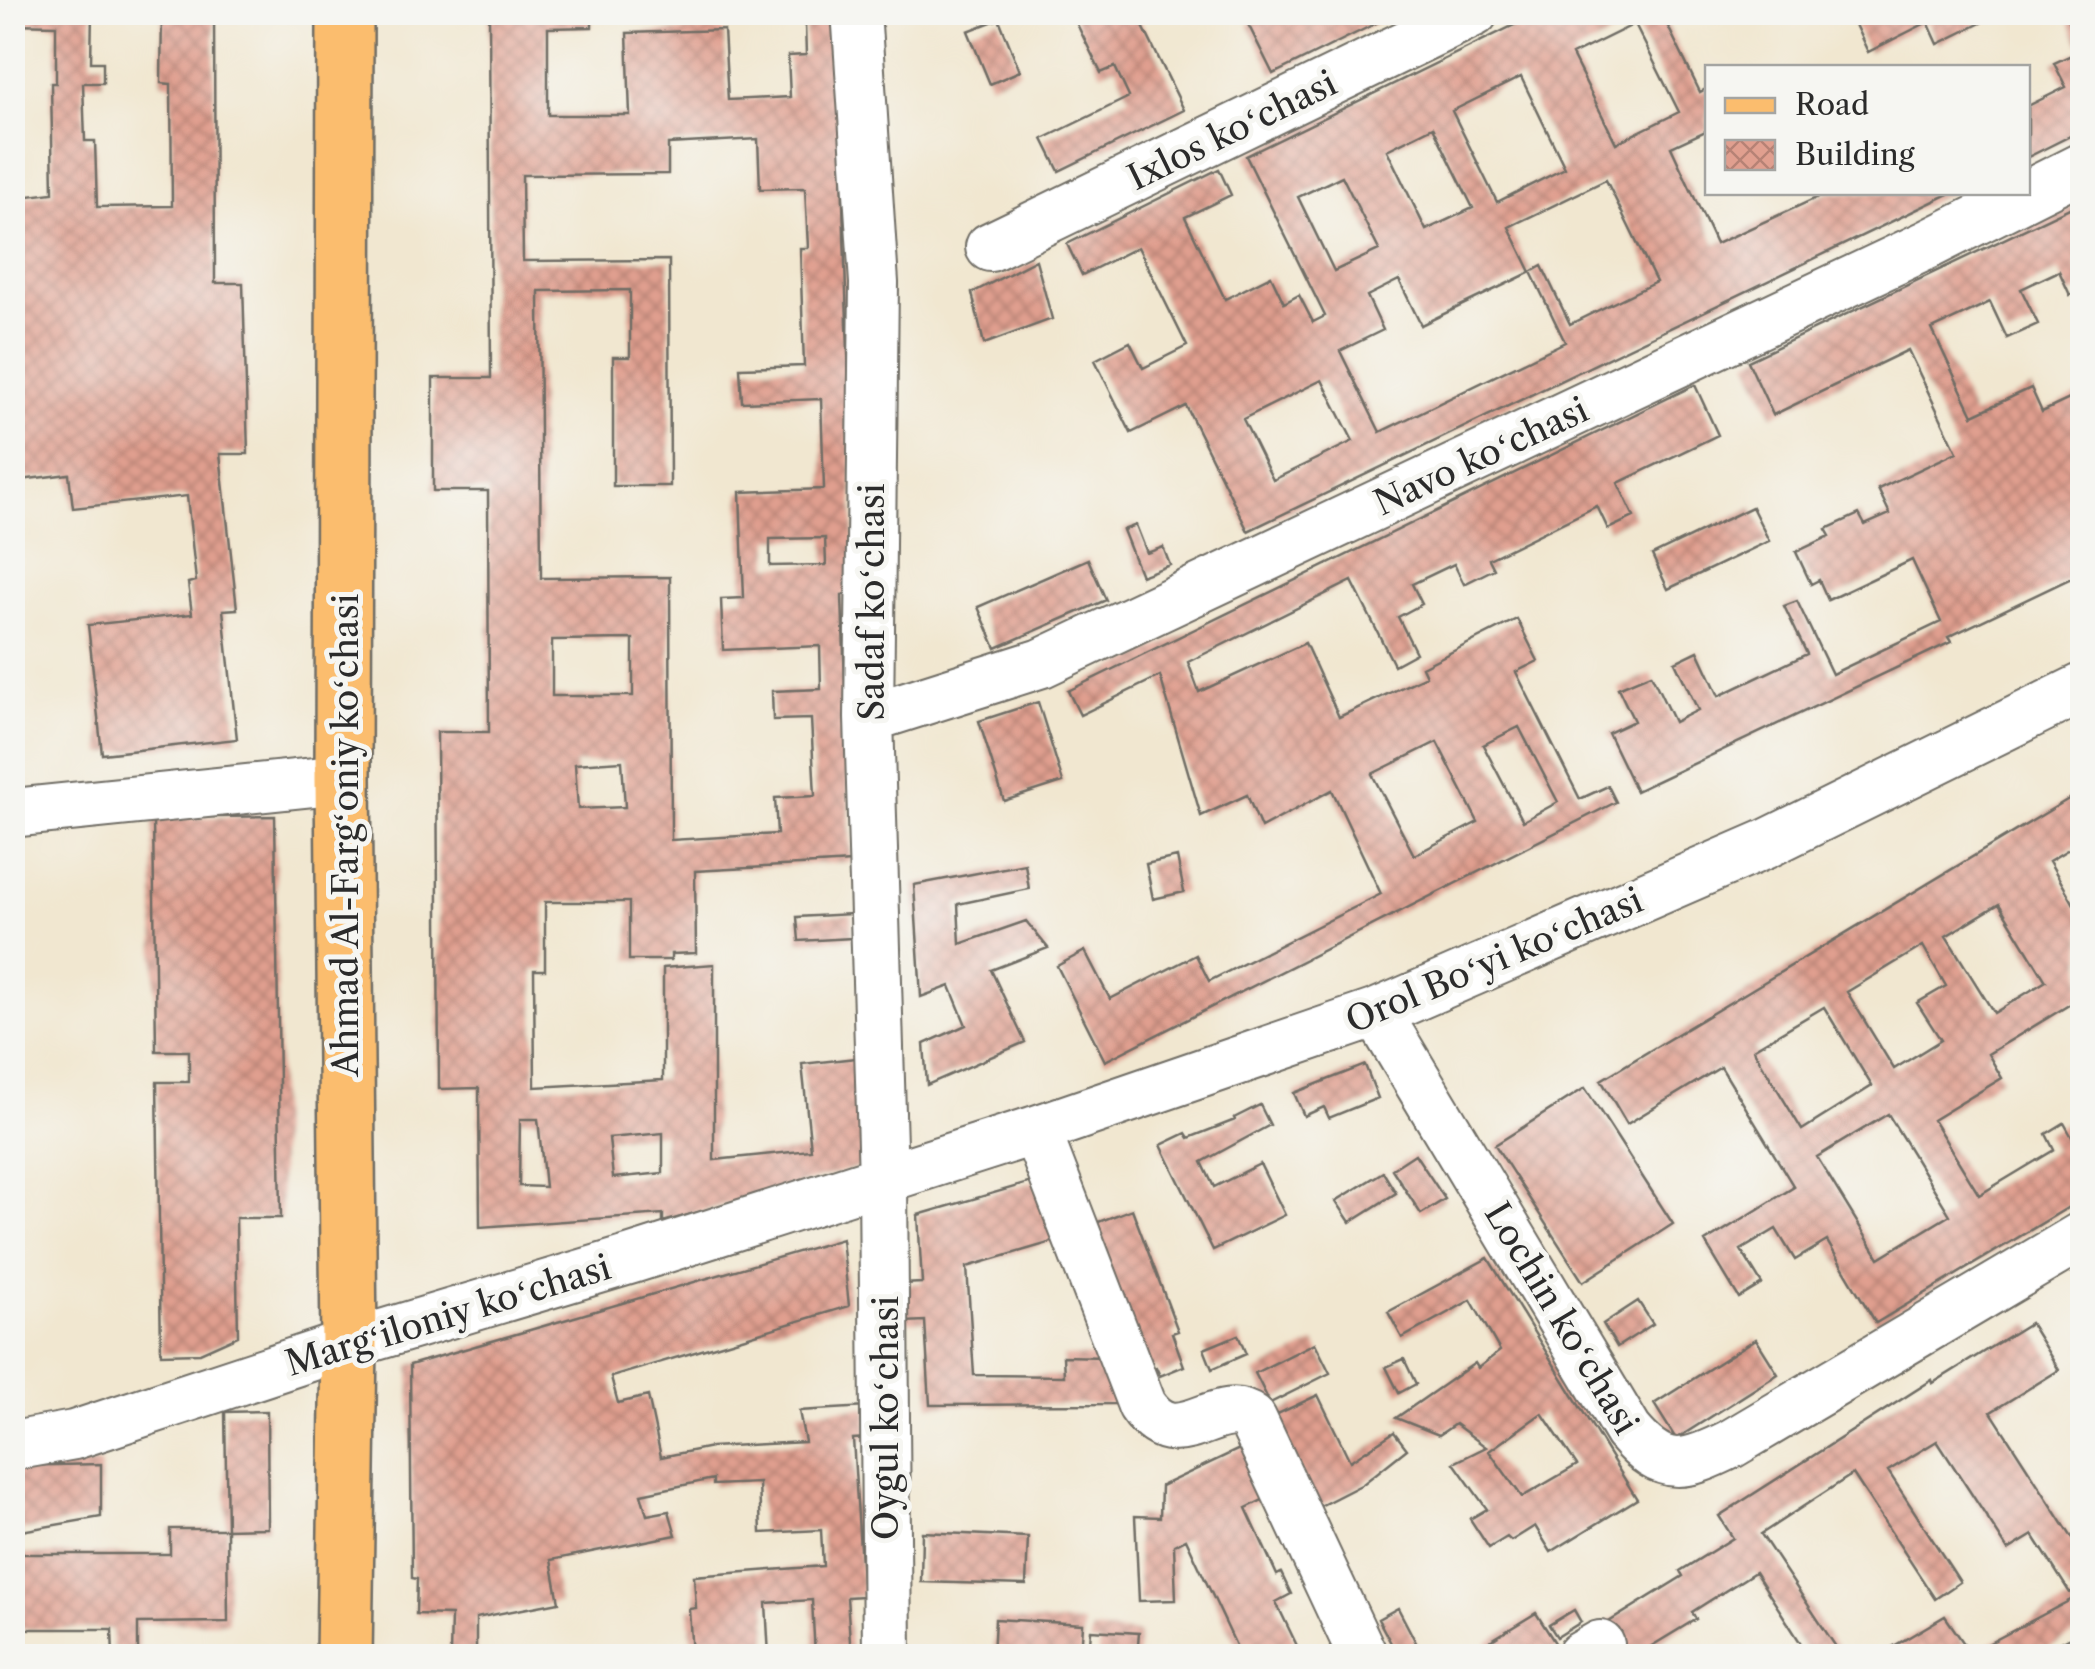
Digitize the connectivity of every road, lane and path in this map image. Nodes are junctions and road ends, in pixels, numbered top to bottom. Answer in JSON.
{"nodes":[{"id":1,"x":344,"y":12,"type":"edge"},
{"id":2,"x":1474,"y":12,"type":"edge"},
{"id":3,"x":857,"y":26,"type":"dead end"},
{"id":4,"x":2082,"y":167,"type":"edge"},
{"id":5,"x":2030,"y":193,"type":"edge"},
{"id":6,"x":2026,"y":195,"type":"edge"},
{"id":7,"x":990,"y":247,"type":"dead end"},
{"id":8,"x":2082,"y":688,"type":"edge"},
{"id":9,"x":869,"y":718,"type":"junction"},
{"id":10,"x":343,"y":779,"type":"junction"},
{"id":11,"x":12,"y":814,"type":"edge"},
{"id":12,"x":1378,"y":1012,"type":"junction"},
{"id":13,"x":1036,"y":1130,"type":"junction"},
{"id":14,"x":883,"y":1179,"type":"junction"},
{"id":15,"x":2082,"y":1236,"type":"edge"},
{"id":16,"x":350,"y":1344,"type":"junction"},
{"id":17,"x":12,"y":1446,"type":"edge"},
{"id":18,"x":344,"y":1656,"type":"edge"},
{"id":19,"x":886,"y":1656,"type":"edge"},
{"id":20,"x":1363,"y":1656,"type":"edge"}],
"edges":[{"from":1,"to":10,"type":"main road","name":"Ahmad Al-Fargʻoniy koʻchasi"},
{"from":2,"to":7,"type":"street","name":"Ixlos koʻchasi"},
{"from":3,"to":9,"type":"street","name":"Sadaf koʻchasi"},
{"from":4,"to":5,"type":"street","name":"Navo koʻchasi"},
{"from":6,"to":9,"type":"street","name":"Navo koʻchasi"},
{"from":8,"to":12,"type":"street","name":"Orol Boʻyi koʻchasi"},
{"from":9,"to":14,"type":"street","name":"Sadaf koʻchasi"},
{"from":10,"to":11,"type":"street"},
{"from":10,"to":16,"type":"main road","name":"Ahmad Al-Fargʻoniy koʻchasi"},
{"from":12,"to":13,"type":"street","name":"Orol Boʻyi koʻchasi"},
{"from":12,"to":15,"type":"street","name":"Lochin koʻchasi"},
{"from":13,"to":14,"type":"street","name":"Orol Boʻyi koʻchasi"},
{"from":13,"to":20,"type":"street"},
{"from":14,"to":16,"type":"street","name":"Margʻiloniy koʻchasi"},
{"from":14,"to":19,"type":"street","name":"Oygul koʻchasi"},
{"from":16,"to":17,"type":"street","name":"Margʻiloniy koʻchasi"},
{"from":16,"to":18,"type":"main road","name":"Ahmad Al-Fargʻoniy koʻchasi"}]}
